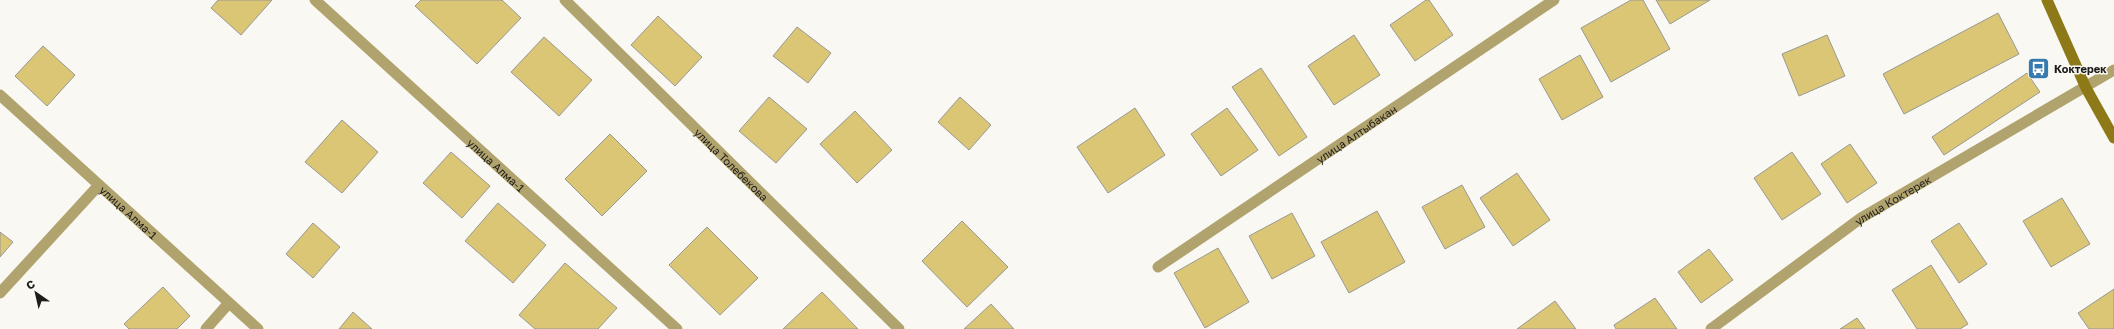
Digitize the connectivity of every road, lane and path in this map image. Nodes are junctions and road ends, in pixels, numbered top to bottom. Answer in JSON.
{"nodes":[{"id":1,"x":315,"y":0,"type":"edge"},
{"id":2,"x":565,"y":0,"type":"edge"},
{"id":3,"x":1554,"y":0,"type":"edge"},
{"id":4,"x":2047,"y":0,"type":"edge"},
{"id":5,"x":2114,"y":70,"type":"edge"},
{"id":6,"x":2086,"y":88,"type":"junction"},
{"id":7,"x":0,"y":95,"type":"edge"},
{"id":8,"x":2114,"y":138,"type":"edge"},
{"id":9,"x":99,"y":185,"type":"junction"},
{"id":10,"x":1158,"y":267,"type":"dead end"},
{"id":11,"x":0,"y":293,"type":"edge"},
{"id":12,"x":228,"y":304,"type":"junction"},
{"id":13,"x":206,"y":329,"type":"edge"},
{"id":14,"x":258,"y":329,"type":"edge"},
{"id":15,"x":677,"y":329,"type":"edge"},
{"id":16,"x":899,"y":329,"type":"edge"},
{"id":17,"x":1710,"y":329,"type":"edge"}],
"edges":[{"from":1,"to":15,"type":"street","name":"улица Алма-1"},
{"from":2,"to":16,"type":"street","name":"улица Толебекова"},
{"from":3,"to":10,"type":"street","name":"улица Алтыбакан"},
{"from":4,"to":6,"type":"main road"},
{"from":5,"to":6,"type":"street","name":"улица Коктерек"},
{"from":6,"to":8,"type":"main road"},
{"from":6,"to":17,"type":"street","name":"улица Коктерек"},
{"from":7,"to":9,"type":"street","name":"улица Алма-1"},
{"from":9,"to":11,"type":"street"},
{"from":9,"to":12,"type":"street","name":"улица Алма-1"},
{"from":12,"to":13,"type":"street"},
{"from":12,"to":14,"type":"street","name":"улица Алма-1"}]}
